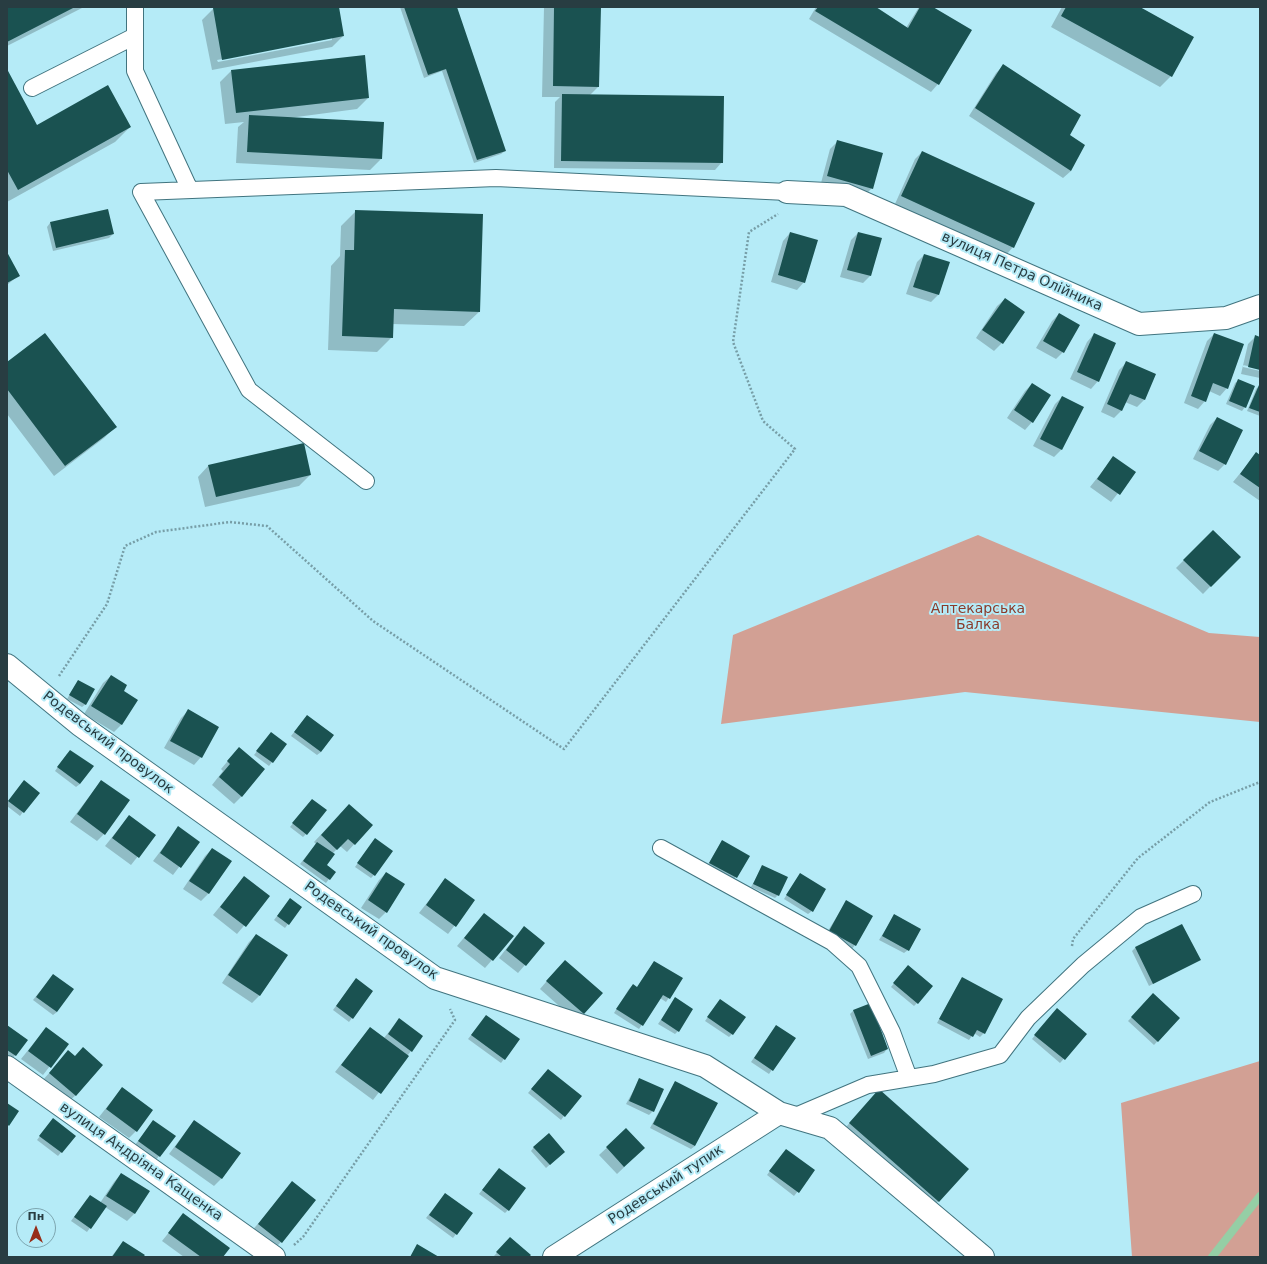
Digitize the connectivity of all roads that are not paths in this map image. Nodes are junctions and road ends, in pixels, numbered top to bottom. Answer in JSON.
{"nodes":[{"id":1,"x":135,"y":7,"type":"edge"},
{"id":2,"x":135,"y":36,"type":"junction"},
{"id":3,"x":32,"y":88,"type":"dead end"},
{"id":4,"x":190,"y":190,"type":"junction"},
{"id":5,"x":787,"y":192,"type":"joint"},
{"id":6,"x":1260,"y":306,"type":"edge"},
{"id":7,"x":366,"y":481,"type":"dead end"},
{"id":8,"x":7,"y":665,"type":"edge"},
{"id":9,"x":661,"y":848,"type":"dead end"},
{"id":10,"x":1193,"y":894,"type":"dead end"},
{"id":11,"x":7,"y":1067,"type":"edge"},
{"id":12,"x":909,"y":1078,"type":"junction"},
{"id":13,"x":786,"y":1115,"type":"junction"},
{"id":14,"x":284,"y":1252,"type":"edge"},
{"id":15,"x":554,"y":1257,"type":"edge"},
{"id":16,"x":983,"y":1257,"type":"edge"}],
"edges":[{"from":1,"to":2,"type":"lane"},
{"from":2,"to":3,"type":"lane"},
{"from":2,"to":4,"type":"lane"},
{"from":4,"to":5,"type":"lane"},
{"from":4,"to":7,"type":"lane"},
{"from":5,"to":6,"type":"street","name":"вулиця Петра Олійника"},
{"from":8,"to":13,"type":"street","name":"Родевський провулок"},
{"from":9,"to":12,"type":"lane"},
{"from":10,"to":12,"type":"lane"},
{"from":11,"to":14,"type":"street","name":"вулиця Андріяна Кащенка"},
{"from":12,"to":13,"type":"lane"},
{"from":13,"to":15,"type":"street","name":"Родевський тупик"},
{"from":13,"to":16,"type":"street","name":"Родевський провулок"}]}
